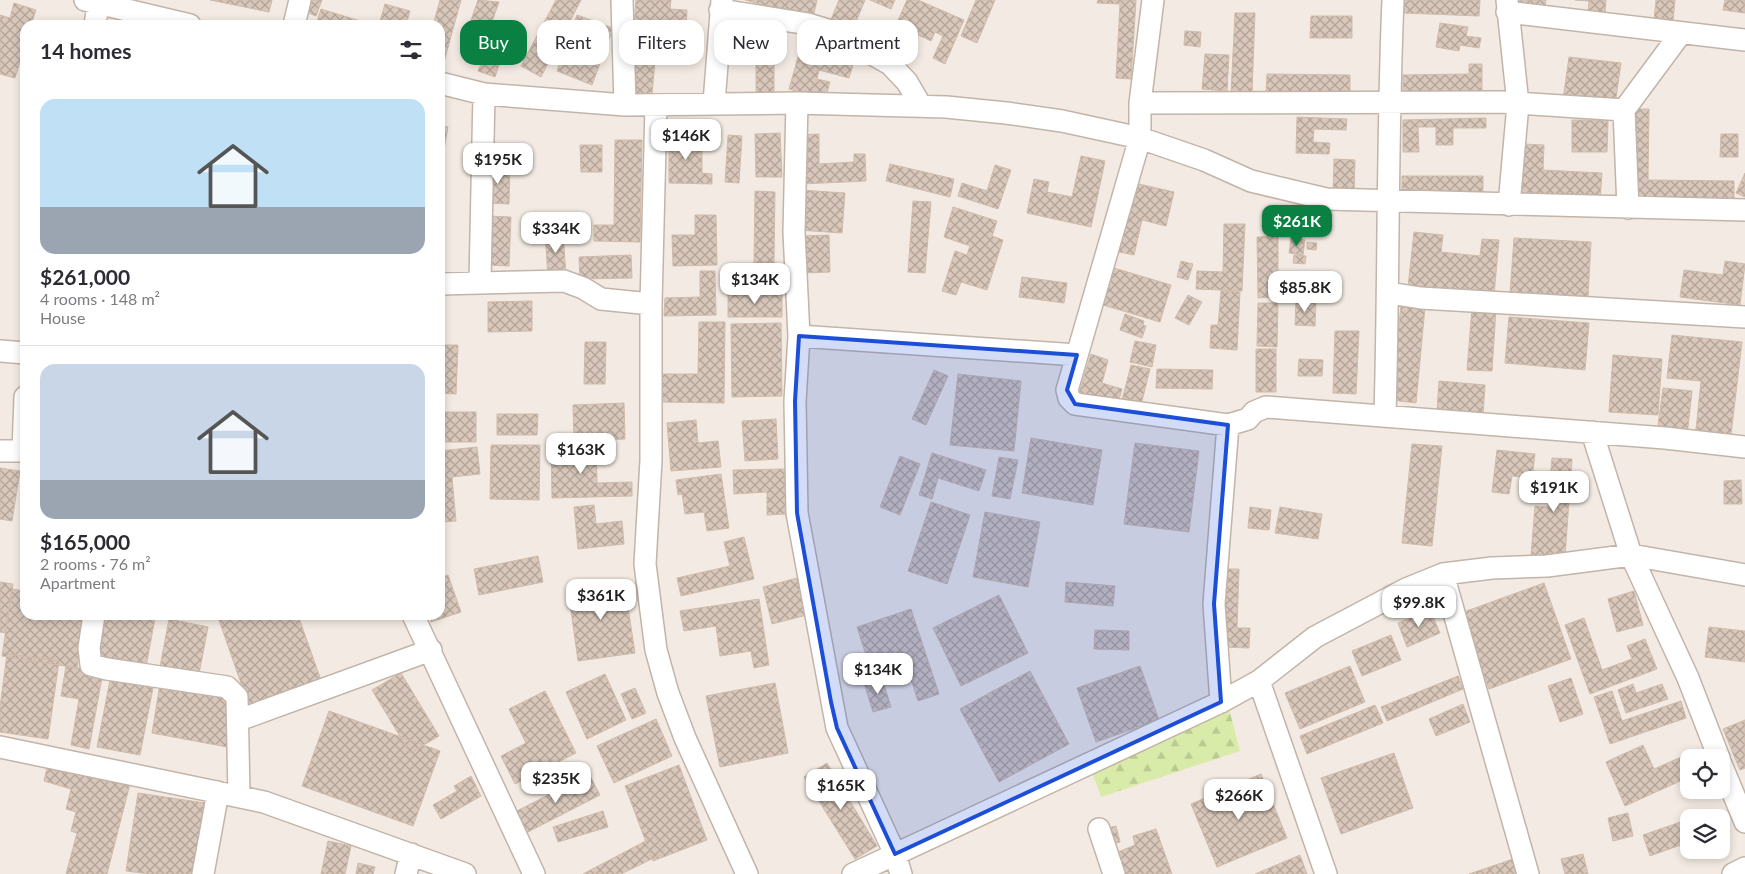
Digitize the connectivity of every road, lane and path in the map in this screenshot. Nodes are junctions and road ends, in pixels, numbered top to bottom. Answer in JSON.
{"nodes":[{"id":1,"x":300,"y":0,"type":"edge"},
{"id":2,"x":622,"y":0,"type":"edge"},
{"id":3,"x":1153,"y":0,"type":"edge"},
{"id":4,"x":1393,"y":0,"type":"edge"},
{"id":5,"x":721,"y":5,"type":"edge"},
{"id":6,"x":1507,"y":6,"type":"edge"},
{"id":7,"x":93,"y":10,"type":"edge"},
{"id":8,"x":158,"y":20,"type":"edge"},
{"id":9,"x":295,"y":20,"type":"edge"},
{"id":10,"x":1682,"y":33,"type":"junction"},
{"id":11,"x":1745,"y":40,"type":"edge"},
{"id":12,"x":445,"y":85,"type":"edge"},
{"id":13,"x":484,"y":94,"type":"junction"},
{"id":14,"x":714,"y":102,"type":"junction"},
{"id":15,"x":1389,"y":102,"type":"junction"},
{"id":16,"x":797,"y":103,"type":"junction"},
{"id":17,"x":1140,"y":103,"type":"junction"},
{"id":18,"x":1518,"y":104,"type":"junction"},
{"id":19,"x":625,"y":105,"type":"junction"},
{"id":20,"x":656,"y":106,"type":"junction"},
{"id":21,"x":921,"y":106,"type":"junction"},
{"id":22,"x":1624,"y":110,"type":"junction"},
{"id":23,"x":1140,"y":138,"type":"junction"},
{"id":24,"x":1390,"y":200,"type":"junction"},
{"id":25,"x":1509,"y":205,"type":"junction"},
{"id":26,"x":1628,"y":208,"type":"junction"},
{"id":27,"x":1745,"y":210,"type":"edge"},
{"id":28,"x":480,"y":281,"type":"junction"},
{"id":29,"x":445,"y":284,"type":"edge"},
{"id":30,"x":1388,"y":293,"type":"junction"},
{"id":31,"x":651,"y":304,"type":"junction"},
{"id":32,"x":1745,"y":317,"type":"edge"},
{"id":33,"x":799,"y":336,"type":"junction"},
{"id":34,"x":0,"y":351,"type":"edge"},
{"id":35,"x":20,"y":353,"type":"edge"},
{"id":36,"x":1077,"y":355,"type":"junction"},
{"id":37,"x":1386,"y":415,"type":"junction"},
{"id":38,"x":1228,"y":424,"type":"junction"},
{"id":39,"x":1592,"y":432,"type":"junction"},
{"id":40,"x":1745,"y":447,"type":"edge"},
{"id":41,"x":0,"y":451,"type":"edge"},
{"id":42,"x":20,"y":451,"type":"edge"},
{"id":43,"x":1631,"y":555,"type":"junction"},
{"id":44,"x":1443,"y":574,"type":"junction"},
{"id":45,"x":1745,"y":575,"type":"edge"},
{"id":46,"x":93,"y":620,"type":"edge"},
{"id":47,"x":416,"y":620,"type":"edge"},
{"id":48,"x":431,"y":650,"type":"junction"},
{"id":49,"x":1259,"y":681,"type":"junction"},
{"id":50,"x":1221,"y":702,"type":"junction"},
{"id":51,"x":239,"y":720,"type":"junction"},
{"id":52,"x":0,"y":747,"type":"edge"},
{"id":53,"x":1716,"y":749,"type":"edge"},
{"id":54,"x":1730,"y":786,"type":"edge"},
{"id":55,"x":218,"y":792,"type":"junction"},
{"id":56,"x":239,"y":796,"type":"junction"},
{"id":57,"x":1745,"y":822,"type":"edge"},
{"id":58,"x":1099,"y":829,"type":"dead end"},
{"id":59,"x":408,"y":864,"type":"edge"},
{"id":60,"x":898,"y":864,"type":"edge"},
{"id":61,"x":1745,"y":868,"type":"edge"},
{"id":62,"x":203,"y":874,"type":"edge"},
{"id":63,"x":465,"y":874,"type":"edge"},
{"id":64,"x":534,"y":874,"type":"edge"},
{"id":65,"x":747,"y":874,"type":"edge"},
{"id":66,"x":853,"y":874,"type":"edge"},
{"id":67,"x":1114,"y":874,"type":"edge"},
{"id":68,"x":1326,"y":874,"type":"edge"},
{"id":69,"x":1528,"y":874,"type":"edge"},
{"id":70,"x":1733,"y":874,"type":"edge"}],
"edges":[{"from":1,"to":9,"type":"street"},
{"from":2,"to":19,"type":"street"},
{"from":3,"to":17,"type":"street"},
{"from":4,"to":15,"type":"street"},
{"from":5,"to":14,"type":"street"},
{"from":5,"to":21,"type":"street"},
{"from":6,"to":10,"type":"street"},
{"from":6,"to":18,"type":"street"},
{"from":7,"to":8,"type":"street"},
{"from":10,"to":11,"type":"street"},
{"from":10,"to":22,"type":"street"},
{"from":12,"to":13,"type":"street"},
{"from":13,"to":19,"type":"street"},
{"from":13,"to":28,"type":"street"},
{"from":14,"to":16,"type":"street"},
{"from":14,"to":20,"type":"street"},
{"from":15,"to":17,"type":"street"},
{"from":15,"to":18,"type":"street"},
{"from":15,"to":24,"type":"street"},
{"from":16,"to":21,"type":"street"},
{"from":16,"to":33,"type":"street"},
{"from":17,"to":23,"type":"street"},
{"from":18,"to":22,"type":"street"},
{"from":18,"to":25,"type":"street"},
{"from":19,"to":20,"type":"street"},
{"from":20,"to":31,"type":"street"},
{"from":21,"to":23,"type":"street"},
{"from":22,"to":26,"type":"street"},
{"from":23,"to":24,"type":"street"},
{"from":23,"to":36,"type":"street"},
{"from":24,"to":25,"type":"street"},
{"from":24,"to":30,"type":"street"},
{"from":25,"to":26,"type":"street"},
{"from":26,"to":27,"type":"street"},
{"from":28,"to":29,"type":"street"},
{"from":28,"to":31,"type":"street"},
{"from":30,"to":32,"type":"street"},
{"from":30,"to":37,"type":"street"},
{"from":31,"to":65,"type":"street"},
{"from":33,"to":36,"type":"street"},
{"from":33,"to":60,"type":"street"},
{"from":34,"to":35,"type":"street"},
{"from":36,"to":38,"type":"street"},
{"from":37,"to":38,"type":"street"},
{"from":37,"to":39,"type":"street"},
{"from":38,"to":50,"type":"street"},
{"from":39,"to":40,"type":"street"},
{"from":39,"to":43,"type":"street"},
{"from":41,"to":42,"type":"street"},
{"from":43,"to":44,"type":"street"},
{"from":43,"to":45,"type":"street"},
{"from":43,"to":53,"type":"street"},
{"from":44,"to":49,"type":"street"},
{"from":44,"to":69,"type":"street"},
{"from":46,"to":51,"type":"street"},
{"from":47,"to":48,"type":"street"},
{"from":48,"to":51,"type":"street"},
{"from":48,"to":64,"type":"street"},
{"from":49,"to":50,"type":"street"},
{"from":49,"to":68,"type":"street"},
{"from":50,"to":60,"type":"street"},
{"from":51,"to":56,"type":"street"},
{"from":52,"to":55,"type":"street"},
{"from":54,"to":57,"type":"street"},
{"from":55,"to":56,"type":"street"},
{"from":55,"to":62,"type":"street"},
{"from":56,"to":59,"type":"street"},
{"from":58,"to":67,"type":"street"},
{"from":59,"to":63,"type":"street"},
{"from":60,"to":66,"type":"street"},
{"from":61,"to":70,"type":"street"}]}
